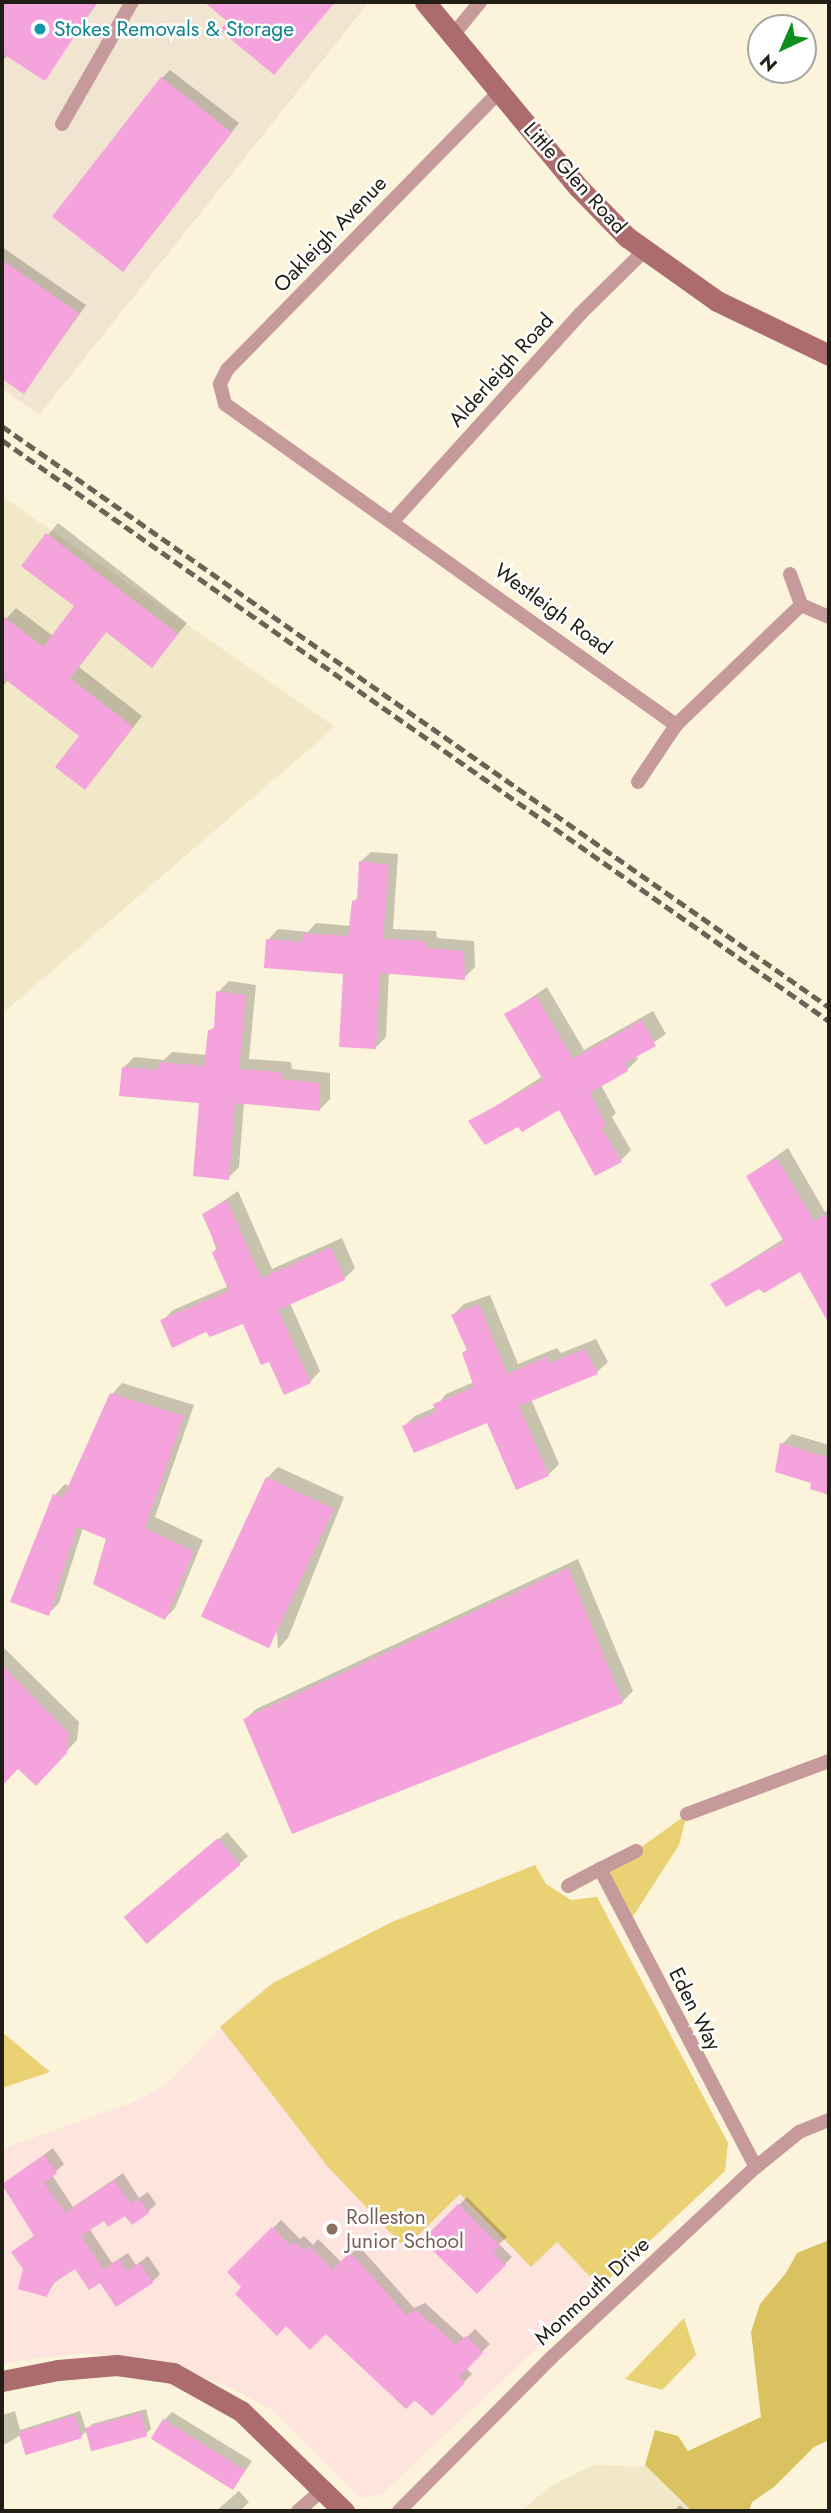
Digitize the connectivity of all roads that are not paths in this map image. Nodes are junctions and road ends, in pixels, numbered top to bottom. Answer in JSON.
{"nodes":[{"id":1,"x":132,"y":2,"type":"edge"},
{"id":2,"x":425,"y":2,"type":"edge"},
{"id":3,"x":480,"y":2,"type":"edge"},
{"id":4,"x":453,"y":35,"type":"junction"},
{"id":5,"x":500,"y":91,"type":"junction"},
{"id":6,"x":62,"y":124,"type":"dead end"},
{"id":7,"x":644,"y":251,"type":"junction"},
{"id":8,"x":829,"y":355,"type":"edge"},
{"id":9,"x":236,"y":414,"type":"joint"},
{"id":10,"x":394,"y":520,"type":"junction"},
{"id":11,"x":790,"y":574,"type":"dead end"},
{"id":12,"x":801,"y":606,"type":"junction"},
{"id":13,"x":829,"y":617,"type":"edge"},
{"id":14,"x":676,"y":725,"type":"junction"},
{"id":15,"x":638,"y":782,"type":"dead end"},
{"id":16,"x":829,"y":1761,"type":"edge"},
{"id":17,"x":687,"y":1814,"type":"dead end"},
{"id":18,"x":636,"y":1851,"type":"dead end"},
{"id":19,"x":600,"y":1869,"type":"junction"},
{"id":20,"x":568,"y":1886,"type":"dead end"},
{"id":21,"x":829,"y":2120,"type":"edge"},
{"id":22,"x":755,"y":2167,"type":"junction"},
{"id":23,"x":2,"y":2381,"type":"edge"},
{"id":24,"x":323,"y":2489,"type":"junction"},
{"id":25,"x":298,"y":2511,"type":"edge"},
{"id":26,"x":344,"y":2511,"type":"edge"},
{"id":27,"x":399,"y":2511,"type":"edge"}],
"edges":[{"from":1,"to":6,"type":"street"},
{"from":2,"to":4,"type":"main road","name":"Little Glen Road"},
{"from":3,"to":4,"type":"street"},
{"from":4,"to":5,"type":"main road","name":"Little Glen Road"},
{"from":5,"to":7,"type":"main road","name":"Little Glen Road"},
{"from":5,"to":9,"type":"street","name":"Oakleigh Avenue"},
{"from":7,"to":8,"type":"main road","name":"Little Glen Road"},
{"from":7,"to":10,"type":"street","name":"Alderleigh Road"},
{"from":9,"to":10,"type":"street","name":"Westleigh Road"},
{"from":10,"to":14,"type":"street","name":"Westleigh Road"},
{"from":11,"to":12,"type":"street"},
{"from":12,"to":13,"type":"street"},
{"from":12,"to":14,"type":"street"},
{"from":14,"to":15,"type":"street"},
{"from":16,"to":17,"type":"street"},
{"from":18,"to":19,"type":"street"},
{"from":19,"to":20,"type":"street"},
{"from":19,"to":22,"type":"street","name":"Eden Way"},
{"from":21,"to":22,"type":"street","name":"Monmouth Drive"},
{"from":22,"to":27,"type":"street","name":"Monmouth Drive"},
{"from":23,"to":24,"type":"main road"},
{"from":24,"to":25,"type":"street"},
{"from":24,"to":26,"type":"main road"}]}
